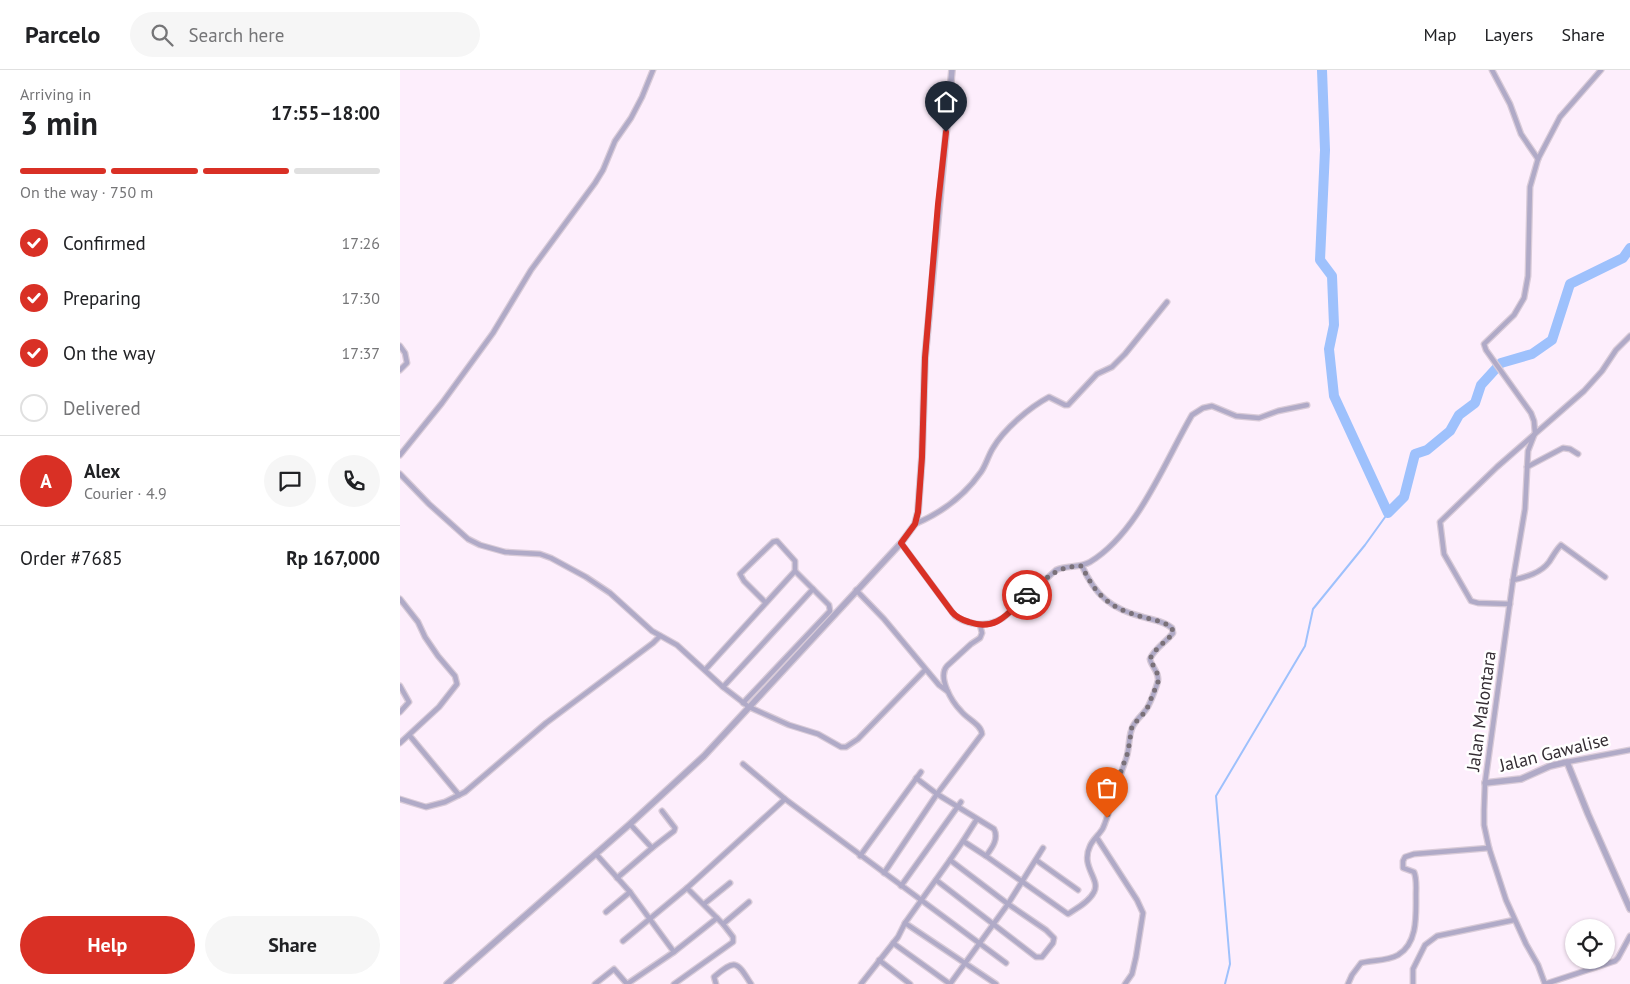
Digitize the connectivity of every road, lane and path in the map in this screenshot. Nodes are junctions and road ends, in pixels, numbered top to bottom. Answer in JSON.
{"nodes":[{"id":1,"x":653,"y":70,"type":"edge"},
{"id":2,"x":952,"y":70,"type":"edge"},
{"id":3,"x":1492,"y":70,"type":"edge"},
{"id":4,"x":1601,"y":70,"type":"edge"},
{"id":5,"x":1538,"y":159,"type":"junction"},
{"id":6,"x":1167,"y":302,"type":"dead end"},
{"id":7,"x":1630,"y":336,"type":"edge"},
{"id":8,"x":400,"y":346,"type":"edge"},
{"id":9,"x":400,"y":370,"type":"edge"},
{"id":10,"x":1307,"y":405,"type":"dead end"},
{"id":11,"x":1534,"y":433,"type":"junction"},
{"id":12,"x":1578,"y":454,"type":"dead end"},
{"id":13,"x":400,"y":455,"type":"edge"},
{"id":14,"x":1527,"y":467,"type":"junction"},
{"id":15,"x":400,"y":474,"type":"edge"},
{"id":16,"x":915,"y":524,"type":"junction"},
{"id":17,"x":901,"y":543,"type":"junction"},
{"id":18,"x":1082,"y":566,"type":"junction"},
{"id":19,"x":795,"y":571,"type":"junction"},
{"id":20,"x":1605,"y":577,"type":"dead end"},
{"id":21,"x":1513,"y":580,"type":"junction"},
{"id":22,"x":813,"y":589,"type":"junction"},
{"id":23,"x":856,"y":590,"type":"junction"},
{"id":24,"x":400,"y":599,"type":"edge"},
{"id":25,"x":766,"y":603,"type":"junction"},
{"id":26,"x":1510,"y":604,"type":"junction"},
{"id":27,"x":980,"y":625,"type":"junction"},
{"id":28,"x":660,"y":636,"type":"junction"},
{"id":29,"x":704,"y":670,"type":"junction"},
{"id":30,"x":925,"y":670,"type":"junction"},
{"id":31,"x":400,"y":686,"type":"edge"},
{"id":32,"x":723,"y":686,"type":"junction"},
{"id":33,"x":948,"y":691,"type":"junction"},
{"id":34,"x":743,"y":703,"type":"junction"},
{"id":35,"x":749,"y":707,"type":"junction"},
{"id":36,"x":400,"y":712,"type":"edge"},
{"id":37,"x":410,"y":736,"type":"junction"},
{"id":38,"x":400,"y":743,"type":"edge"},
{"id":39,"x":1630,"y":750,"type":"edge"},
{"id":40,"x":1567,"y":762,"type":"junction"},
{"id":41,"x":743,"y":764,"type":"dead end"},
{"id":42,"x":921,"y":772,"type":"dead end"},
{"id":43,"x":916,"y":778,"type":"junction"},
{"id":44,"x":1485,"y":783,"type":"junction"},
{"id":45,"x":937,"y":794,"type":"junction"},
{"id":46,"x":459,"y":795,"type":"junction"},
{"id":47,"x":400,"y":799,"type":"edge"},
{"id":48,"x":785,"y":799,"type":"junction"},
{"id":49,"x":961,"y":802,"type":"dead end"},
{"id":50,"x":957,"y":807,"type":"junction"},
{"id":51,"x":662,"y":811,"type":"dead end"},
{"id":52,"x":977,"y":819,"type":"junction"},
{"id":53,"x":630,"y":824,"type":"junction"},
{"id":54,"x":1097,"y":838,"type":"junction"},
{"id":55,"x":963,"y":841,"type":"junction"},
{"id":56,"x":652,"y":848,"type":"junction"},
{"id":57,"x":1043,"y":848,"type":"dead end"},
{"id":58,"x":1489,"y":848,"type":"junction"},
{"id":59,"x":596,"y":854,"type":"junction"},
{"id":60,"x":860,"y":856,"type":"junction"},
{"id":61,"x":986,"y":856,"type":"junction"},
{"id":62,"x":950,"y":860,"type":"junction"},
{"id":63,"x":1036,"y":860,"type":"junction"},
{"id":64,"x":884,"y":873,"type":"junction"},
{"id":65,"x":617,"y":878,"type":"junction"},
{"id":66,"x":936,"y":880,"type":"junction"},
{"id":67,"x":1022,"y":882,"type":"junction"},
{"id":68,"x":730,"y":883,"type":"dead end"},
{"id":69,"x":901,"y":886,"type":"junction"},
{"id":70,"x":687,"y":888,"type":"junction"},
{"id":71,"x":1078,"y":890,"type":"dead end"},
{"id":72,"x":630,"y":892,"type":"junction"},
{"id":73,"x":921,"y":900,"type":"junction"},
{"id":74,"x":750,"y":902,"type":"dead end"},
{"id":75,"x":704,"y":904,"type":"junction"},
{"id":76,"x":1008,"y":904,"type":"junction"},
{"id":77,"x":1630,"y":909,"type":"edge"},
{"id":78,"x":606,"y":912,"type":"dead end"},
{"id":79,"x":717,"y":918,"type":"junction"},
{"id":80,"x":650,"y":919,"type":"junction"},
{"id":81,"x":1514,"y":920,"type":"junction"},
{"id":82,"x":905,"y":923,"type":"junction"},
{"id":83,"x":723,"y":924,"type":"junction"},
{"id":84,"x":994,"y":924,"type":"junction"},
{"id":85,"x":1630,"y":936,"type":"edge"},
{"id":86,"x":623,"y":941,"type":"dead end"},
{"id":87,"x":893,"y":943,"type":"junction"},
{"id":88,"x":980,"y":944,"type":"junction"},
{"id":89,"x":674,"y":952,"type":"junction"},
{"id":90,"x":879,"y":960,"type":"junction"},
{"id":91,"x":965,"y":963,"type":"junction"},
{"id":92,"x":1006,"y":963,"type":"dead end"},
{"id":93,"x":447,"y":984,"type":"edge"},
{"id":94,"x":595,"y":984,"type":"edge"},
{"id":95,"x":627,"y":984,"type":"edge"},
{"id":96,"x":674,"y":984,"type":"edge"},
{"id":97,"x":716,"y":984,"type":"edge"},
{"id":98,"x":751,"y":984,"type":"edge"},
{"id":99,"x":861,"y":984,"type":"edge"},
{"id":100,"x":910,"y":984,"type":"edge"},
{"id":101,"x":950,"y":984,"type":"edge"},
{"id":102,"x":996,"y":984,"type":"edge"},
{"id":103,"x":1126,"y":984,"type":"edge"},
{"id":104,"x":1348,"y":984,"type":"edge"},
{"id":105,"x":1413,"y":984,"type":"edge"},
{"id":106,"x":1545,"y":984,"type":"edge"}],
"edges":[{"from":1,"to":13,"type":"street"},
{"from":2,"to":16,"type":"street"},
{"from":3,"to":5,"type":"street"},
{"from":4,"to":5,"type":"street"},
{"from":5,"to":11,"type":"street"},
{"from":6,"to":16,"type":"street"},
{"from":7,"to":11,"type":"street"},
{"from":8,"to":9,"type":"street"},
{"from":10,"to":18,"type":"street"},
{"from":11,"to":14,"type":"street","name":"Jalan Malontara"},
{"from":11,"to":26,"type":"street"},
{"from":12,"to":14,"type":"street"},
{"from":14,"to":21,"type":"street","name":"Jalan Malontara"},
{"from":15,"to":28,"type":"street"},
{"from":16,"to":17,"type":"street"},
{"from":17,"to":23,"type":"street"},
{"from":17,"to":27,"type":"street"},
{"from":18,"to":27,"type":"street"},
{"from":18,"to":54,"type":"street"},
{"from":19,"to":22,"type":"street"},
{"from":19,"to":25,"type":"street"},
{"from":19,"to":25,"type":"street"},
{"from":20,"to":21,"type":"street"},
{"from":21,"to":26,"type":"street","name":"Jalan Malontara"},
{"from":22,"to":32,"type":"street"},
{"from":22,"to":34,"type":"street"},
{"from":23,"to":30,"type":"street"},
{"from":23,"to":35,"type":"street"},
{"from":24,"to":37,"type":"street"},
{"from":25,"to":29,"type":"street"},
{"from":26,"to":44,"type":"street","name":"Jalan Malontara"},
{"from":27,"to":33,"type":"street"},
{"from":28,"to":29,"type":"street"},
{"from":28,"to":46,"type":"street"},
{"from":29,"to":32,"type":"street"},
{"from":30,"to":33,"type":"street"},
{"from":30,"to":35,"type":"street"},
{"from":31,"to":36,"type":"street"},
{"from":32,"to":34,"type":"street"},
{"from":33,"to":45,"type":"street"},
{"from":34,"to":35,"type":"street"},
{"from":35,"to":53,"type":"street"},
{"from":37,"to":38,"type":"street"},
{"from":37,"to":46,"type":"street"},
{"from":39,"to":40,"type":"street","name":"Jalan Gawalise"},
{"from":40,"to":44,"type":"street","name":"Jalan Gawalise"},
{"from":40,"to":77,"type":"street"},
{"from":41,"to":48,"type":"street"},
{"from":42,"to":43,"type":"street"},
{"from":43,"to":45,"type":"street"},
{"from":43,"to":60,"type":"street"},
{"from":44,"to":58,"type":"street","name":"Jalan Malontara"},
{"from":45,"to":50,"type":"street"},
{"from":45,"to":64,"type":"street"},
{"from":46,"to":47,"type":"street"},
{"from":48,"to":60,"type":"street"},
{"from":48,"to":70,"type":"street"},
{"from":49,"to":50,"type":"street"},
{"from":50,"to":52,"type":"street"},
{"from":50,"to":69,"type":"street"},
{"from":51,"to":56,"type":"street"},
{"from":52,"to":55,"type":"street"},
{"from":52,"to":61,"type":"street"},
{"from":53,"to":56,"type":"street"},
{"from":53,"to":59,"type":"street"},
{"from":54,"to":67,"type":"street"},
{"from":54,"to":103,"type":"street"},
{"from":55,"to":61,"type":"street"},
{"from":55,"to":62,"type":"street"},
{"from":56,"to":65,"type":"street"},
{"from":57,"to":63,"type":"street"},
{"from":58,"to":81,"type":"street","name":"Jalan Malontara"},
{"from":58,"to":104,"type":"street"},
{"from":59,"to":65,"type":"street"},
{"from":59,"to":93,"type":"street"},
{"from":60,"to":64,"type":"street"},
{"from":61,"to":67,"type":"street"},
{"from":62,"to":66,"type":"street"},
{"from":62,"to":76,"type":"street"},
{"from":63,"to":67,"type":"street"},
{"from":63,"to":71,"type":"street"},
{"from":64,"to":69,"type":"street"},
{"from":65,"to":72,"type":"street"},
{"from":66,"to":73,"type":"street"},
{"from":66,"to":84,"type":"street"},
{"from":67,"to":76,"type":"street"},
{"from":68,"to":75,"type":"street"},
{"from":69,"to":73,"type":"street"},
{"from":70,"to":75,"type":"street"},
{"from":70,"to":80,"type":"street"},
{"from":72,"to":78,"type":"street"},
{"from":72,"to":80,"type":"street"},
{"from":73,"to":82,"type":"street"},
{"from":73,"to":88,"type":"street"},
{"from":74,"to":83,"type":"street"},
{"from":75,"to":79,"type":"street"},
{"from":76,"to":84,"type":"street"},
{"from":76,"to":84,"type":"street"},
{"from":79,"to":83,"type":"street"},
{"from":79,"to":89,"type":"street"},
{"from":80,"to":86,"type":"street"},
{"from":80,"to":89,"type":"street"},
{"from":81,"to":105,"type":"street"},
{"from":81,"to":106,"type":"street","name":"Jalan Malontara"},
{"from":82,"to":87,"type":"street"},
{"from":82,"to":91,"type":"street"},
{"from":83,"to":96,"type":"street"},
{"from":84,"to":88,"type":"street"},
{"from":85,"to":106,"type":"street"},
{"from":87,"to":90,"type":"street"},
{"from":87,"to":101,"type":"street"},
{"from":88,"to":91,"type":"street"},
{"from":88,"to":92,"type":"street"},
{"from":89,"to":95,"type":"street"},
{"from":90,"to":99,"type":"street"},
{"from":90,"to":100,"type":"street"},
{"from":91,"to":101,"type":"street"},
{"from":91,"to":102,"type":"street"},
{"from":94,"to":95,"type":"street"},
{"from":97,"to":98,"type":"street"}]}
